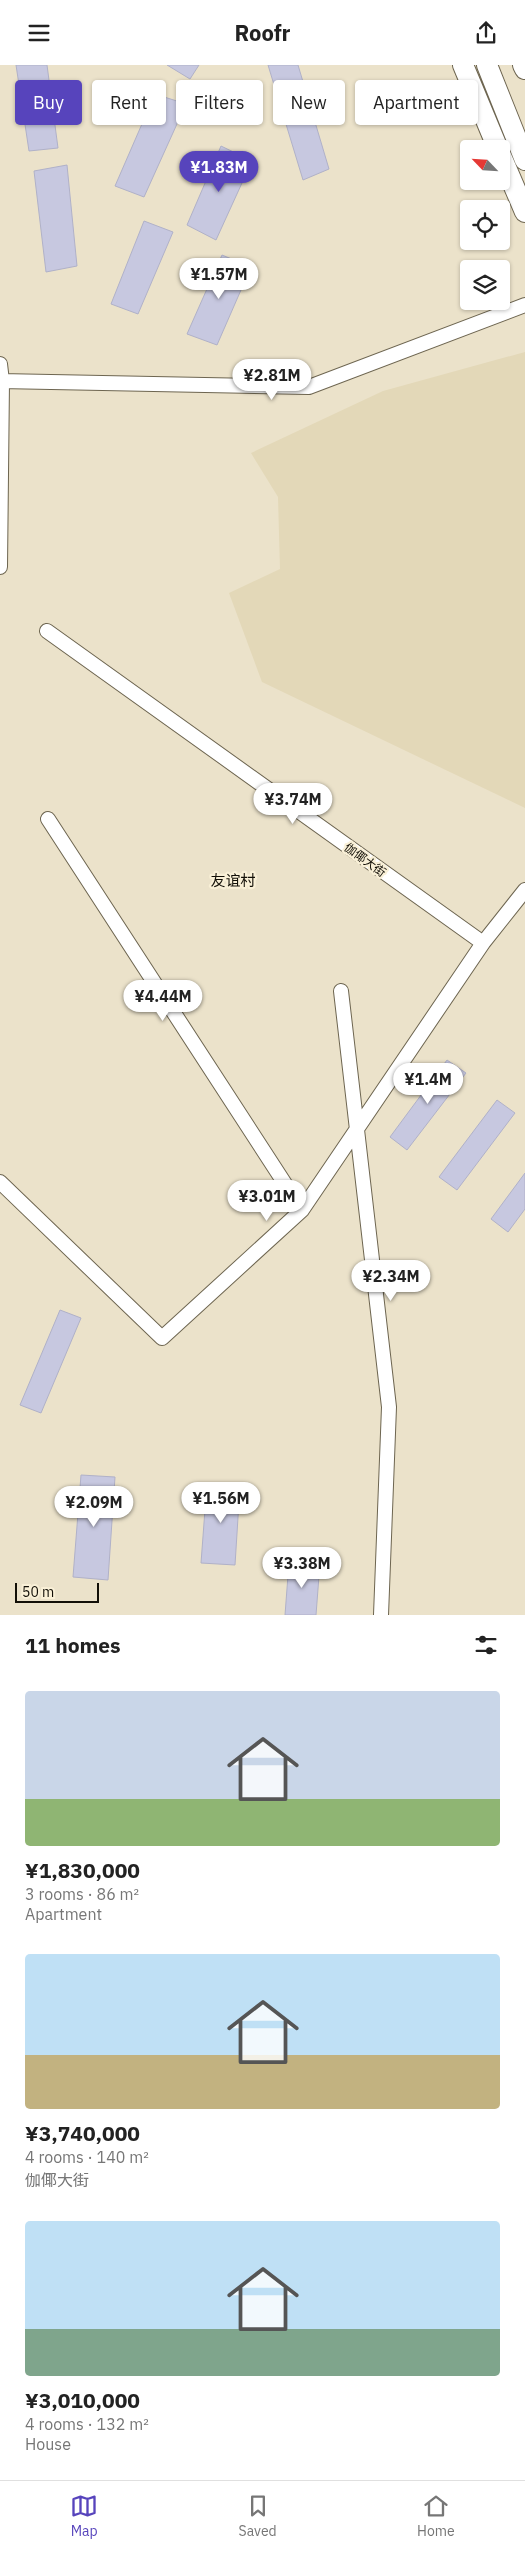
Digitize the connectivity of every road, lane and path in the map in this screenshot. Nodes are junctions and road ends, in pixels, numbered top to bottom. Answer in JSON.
{"nodes":[{"id":1,"x":463,"y":65,"type":"edge"},
{"id":2,"x":487,"y":65,"type":"edge"},
{"id":3,"x":501,"y":65,"type":"edge"},
{"id":4,"x":523,"y":65,"type":"edge"},
{"id":5,"x":525,"y":69,"type":"edge"},
{"id":6,"x":525,"y":123,"type":"edge"},
{"id":7,"x":494,"y":140,"type":"edge"},
{"id":8,"x":525,"y":160,"type":"edge"},
{"id":9,"x":510,"y":177,"type":"edge"},
{"id":10,"x":525,"y":213,"type":"edge"},
{"id":11,"x":525,"y":305,"type":"edge"},
{"id":12,"x":0,"y":364,"type":"edge"},
{"id":13,"x":1,"y":381,"type":"edge"},
{"id":14,"x":0,"y":567,"type":"edge"},
{"id":15,"x":47,"y":631,"type":"dead end"},
{"id":16,"x":48,"y":819,"type":"dead end"},
{"id":17,"x":525,"y":890,"type":"edge"},
{"id":18,"x":483,"y":943,"type":"junction"},
{"id":19,"x":341,"y":991,"type":"dead end"},
{"id":20,"x":0,"y":1182,"type":"edge"},
{"id":21,"x":302,"y":1210,"type":"junction"},
{"id":22,"x":381,"y":1615,"type":"edge"}],
"edges":[{"from":1,"to":7,"type":"highway"},
{"from":2,"to":8,"type":"highway"},
{"from":3,"to":6,"type":"highway"},
{"from":4,"to":5,"type":"highway"},
{"from":9,"to":10,"type":"highway"},
{"from":11,"to":13,"type":"street"},
{"from":12,"to":13,"type":"street"},
{"from":13,"to":14,"type":"street"},
{"from":15,"to":18,"type":"street","name":"伽倻大街"},
{"from":16,"to":21,"type":"street"},
{"from":17,"to":18,"type":"street"},
{"from":18,"to":21,"type":"street"},
{"from":19,"to":22,"type":"street"},
{"from":20,"to":21,"type":"street"}]}
